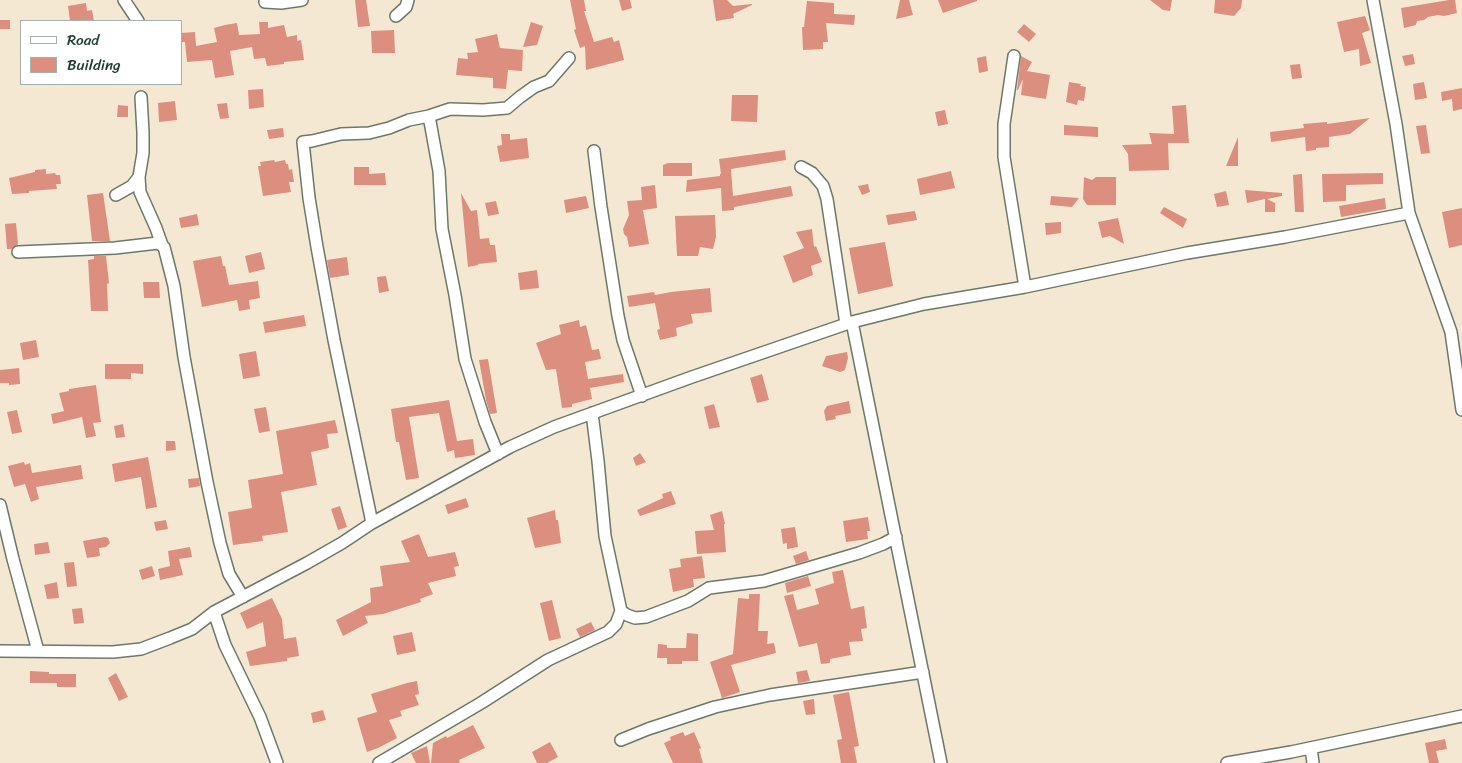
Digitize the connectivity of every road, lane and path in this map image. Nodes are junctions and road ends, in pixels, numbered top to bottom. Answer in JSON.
{"nodes":[{"id":1,"x":124,"y":0,"type":"edge"},
{"id":2,"x":302,"y":0,"type":"edge"},
{"id":3,"x":408,"y":0,"type":"edge"},
{"id":4,"x":1373,"y":0,"type":"edge"},
{"id":5,"x":265,"y":2,"type":"dead end"},
{"id":6,"x":396,"y":16,"type":"dead end"},
{"id":7,"x":137,"y":20,"type":"edge"},
{"id":8,"x":1014,"y":56,"type":"dead end"},
{"id":9,"x":570,"y":58,"type":"dead end"},
{"id":10,"x":140,"y":97,"type":"dead end"},
{"id":11,"x":429,"y":116,"type":"junction"},
{"id":12,"x":594,"y":152,"type":"dead end"},
{"id":13,"x":801,"y":167,"type":"dead end"},
{"id":14,"x":139,"y":177,"type":"junction"},
{"id":15,"x":116,"y":195,"type":"dead end"},
{"id":16,"x":1409,"y":213,"type":"junction"},
{"id":17,"x":162,"y":245,"type":"junction"},
{"id":18,"x":18,"y":252,"type":"dead end"},
{"id":19,"x":1025,"y":287,"type":"junction"},
{"id":20,"x":849,"y":323,"type":"junction"},
{"id":21,"x":1457,"y":331,"type":"edge"},
{"id":22,"x":642,"y":396,"type":"junction"},
{"id":23,"x":1462,"y":410,"type":"edge"},
{"id":24,"x":592,"y":414,"type":"junction"},
{"id":25,"x":498,"y":454,"type":"junction"},
{"id":26,"x":0,"y":505,"type":"edge"},
{"id":27,"x":372,"y":523,"type":"junction"},
{"id":28,"x":896,"y":537,"type":"junction"},
{"id":29,"x":242,"y":597,"type":"junction"},
{"id":30,"x":620,"y":610,"type":"junction"},
{"id":31,"x":214,"y":612,"type":"junction"},
{"id":32,"x":38,"y":651,"type":"junction"},
{"id":33,"x":0,"y":652,"type":"edge"},
{"id":34,"x":923,"y":672,"type":"junction"},
{"id":35,"x":1462,"y":716,"type":"edge"},
{"id":36,"x":621,"y":740,"type":"dead end"},
{"id":37,"x":1311,"y":748,"type":"junction"},
{"id":38,"x":277,"y":763,"type":"edge"},
{"id":39,"x":379,"y":763,"type":"edge"},
{"id":40,"x":941,"y":763,"type":"edge"},
{"id":41,"x":1227,"y":763,"type":"edge"},
{"id":42,"x":1313,"y":763,"type":"edge"}],
"edges":[{"from":1,"to":7,"type":"street"},
{"from":2,"to":5,"type":"street"},
{"from":3,"to":6,"type":"street"},
{"from":4,"to":16,"type":"street"},
{"from":8,"to":19,"type":"street"},
{"from":9,"to":11,"type":"street"},
{"from":10,"to":14,"type":"street"},
{"from":11,"to":25,"type":"street"},
{"from":11,"to":27,"type":"street"},
{"from":12,"to":22,"type":"street"},
{"from":13,"to":20,"type":"street"},
{"from":14,"to":15,"type":"street"},
{"from":14,"to":17,"type":"street"},
{"from":16,"to":19,"type":"street"},
{"from":16,"to":21,"type":"street"},
{"from":17,"to":18,"type":"street"},
{"from":17,"to":29,"type":"street"},
{"from":19,"to":20,"type":"street"},
{"from":20,"to":22,"type":"street"},
{"from":20,"to":28,"type":"street"},
{"from":21,"to":23,"type":"street"},
{"from":22,"to":24,"type":"street"},
{"from":24,"to":25,"type":"street"},
{"from":24,"to":30,"type":"street"},
{"from":25,"to":27,"type":"street"},
{"from":26,"to":32,"type":"street"},
{"from":27,"to":29,"type":"street"},
{"from":28,"to":30,"type":"street"},
{"from":28,"to":34,"type":"street"},
{"from":29,"to":31,"type":"street"},
{"from":30,"to":39,"type":"street"},
{"from":31,"to":32,"type":"street"},
{"from":31,"to":38,"type":"street"},
{"from":32,"to":33,"type":"street"},
{"from":34,"to":36,"type":"street"},
{"from":34,"to":40,"type":"street"},
{"from":35,"to":37,"type":"street"},
{"from":37,"to":41,"type":"street"},
{"from":37,"to":42,"type":"street"}]}
